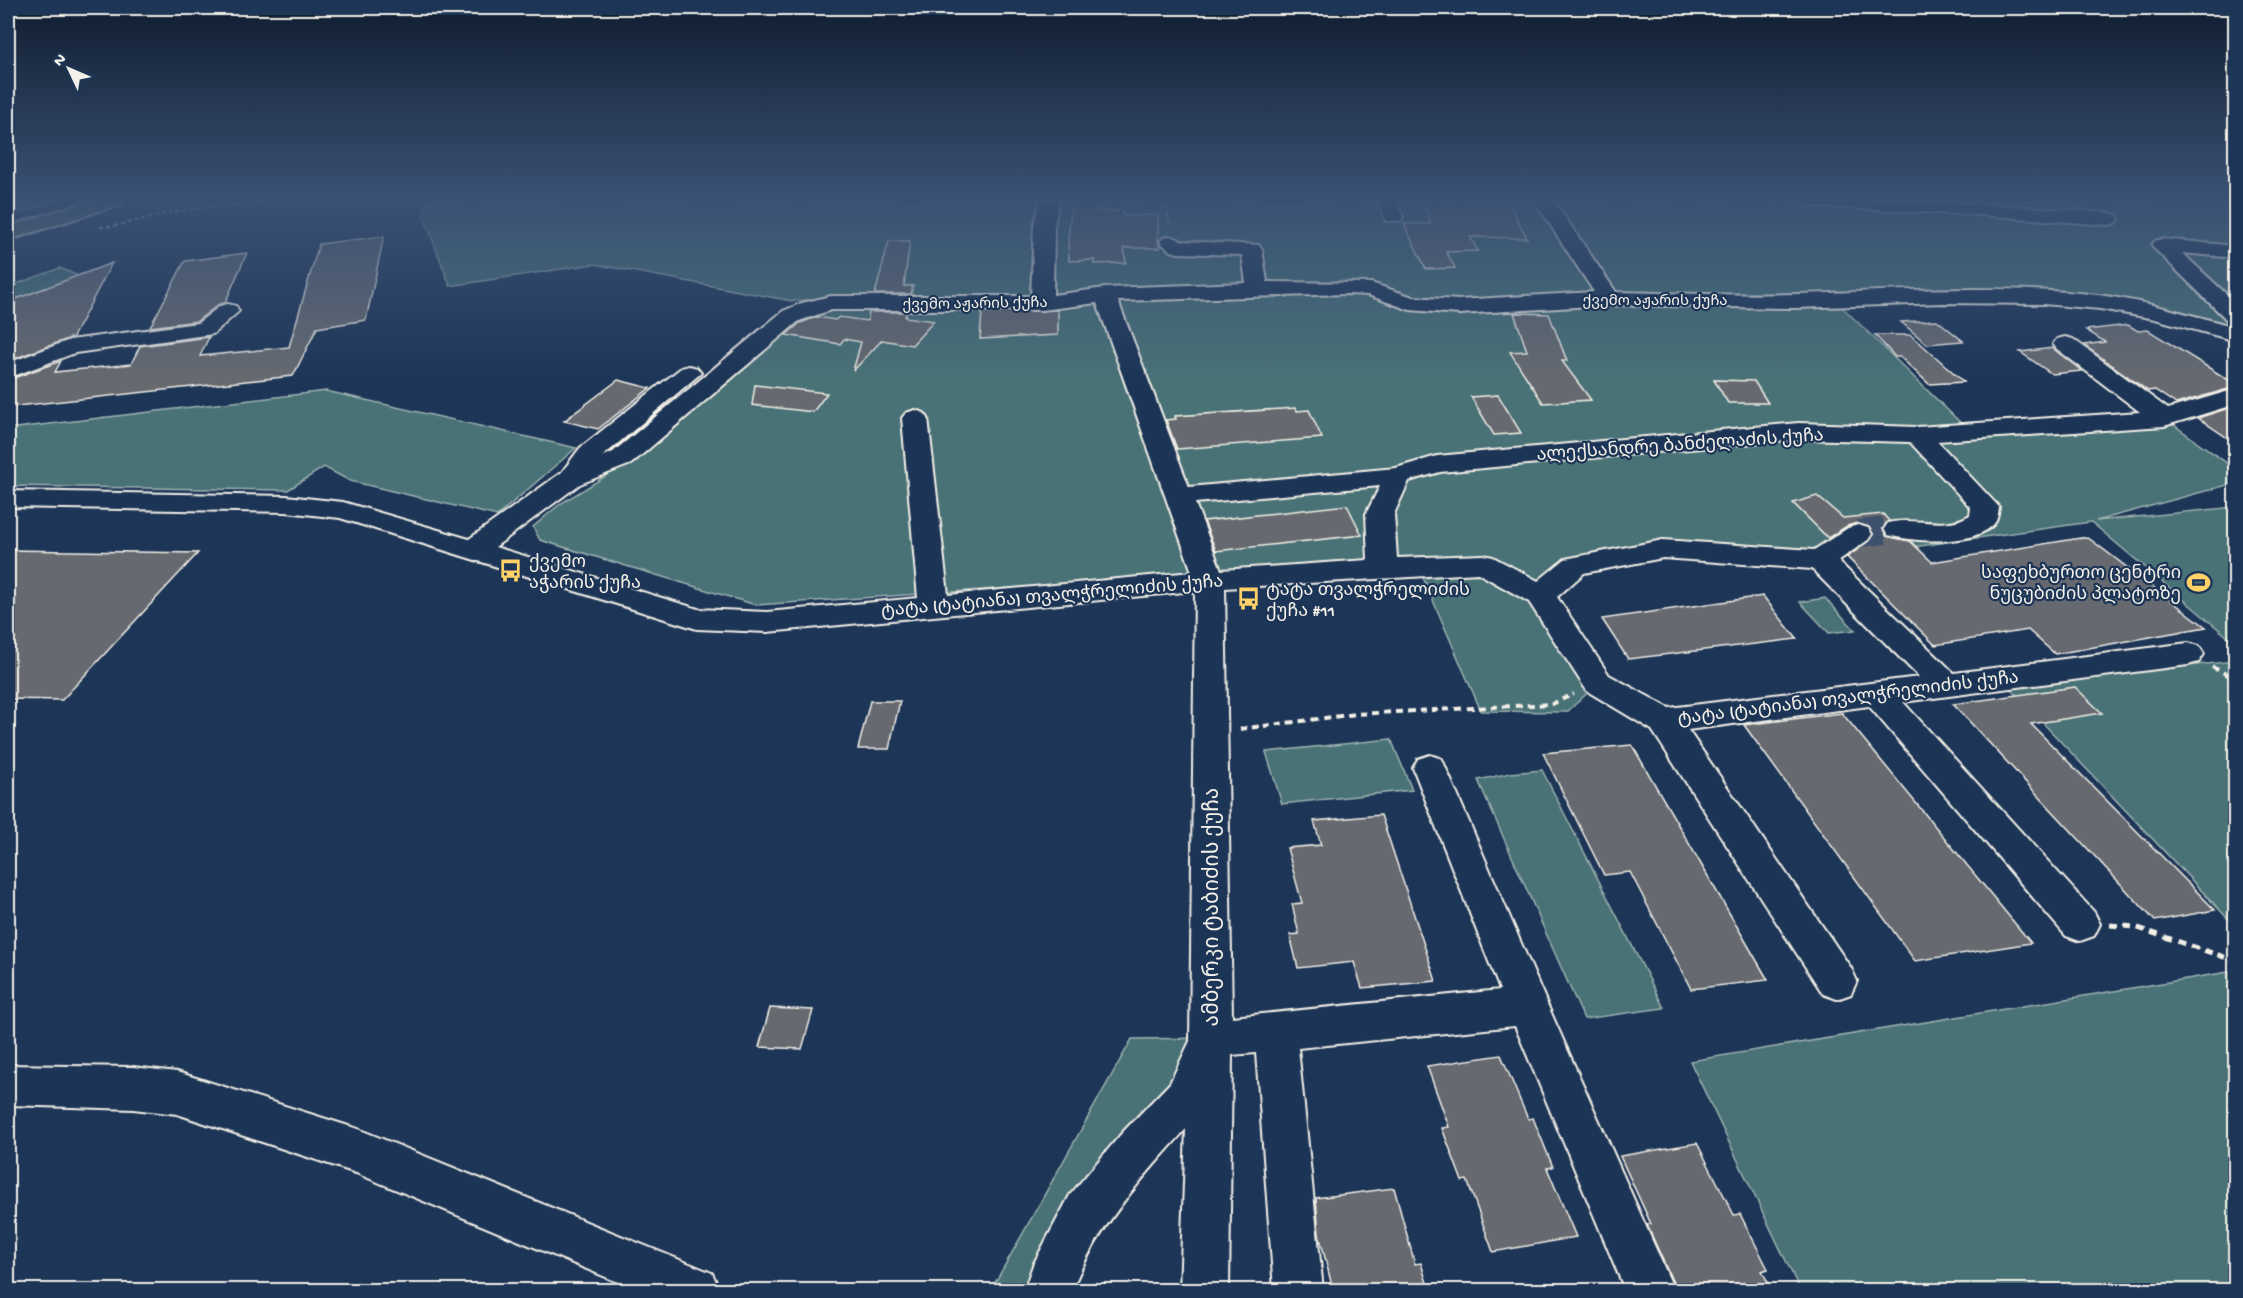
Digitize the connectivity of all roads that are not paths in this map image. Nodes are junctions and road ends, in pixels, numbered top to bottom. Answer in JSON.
{"nodes":[{"id":1,"x":1043,"y":261,"type":"edge"},
{"id":2,"x":1253,"y":261,"type":"edge"},
{"id":3,"x":1584,"y":261,"type":"edge"},
{"id":4,"x":2185,"y":261,"type":"edge"},
{"id":5,"x":1257,"y":289,"type":"junction"},
{"id":6,"x":1105,"y":295,"type":"junction"},
{"id":7,"x":1609,"y":298,"type":"junction"},
{"id":8,"x":1042,"y":303,"type":"junction"},
{"id":9,"x":228,"y":311,"type":"dead end"},
{"id":10,"x":2235,"y":316,"type":"edge"},
{"id":11,"x":2235,"y":334,"type":"edge"},
{"id":12,"x":2064,"y":344,"type":"dead end"},
{"id":13,"x":8,"y":371,"type":"edge"},
{"id":14,"x":689,"y":374,"type":"dead end"},
{"id":15,"x":2235,"y":396,"type":"edge"},
{"id":16,"x":915,"y":418,"type":"dead end"},
{"id":17,"x":2164,"y":418,"type":"junction"},
{"id":18,"x":1917,"y":435,"type":"junction"},
{"id":19,"x":1398,"y":476,"type":"junction"},
{"id":20,"x":571,"y":478,"type":"junction"},
{"id":21,"x":1178,"y":496,"type":"junction"},
{"id":22,"x":8,"y":499,"type":"edge"},
{"id":23,"x":1898,"y":529,"type":"tunnel mouth"},
{"id":24,"x":1858,"y":534,"type":"tunnel mouth"},
{"id":25,"x":472,"y":551,"type":"junction"},
{"id":26,"x":1820,"y":560,"type":"junction"},
{"id":27,"x":1384,"y":568,"type":"junction"},
{"id":28,"x":1210,"y":580,"type":"junction"},
{"id":29,"x":1540,"y":595,"type":"junction"},
{"id":30,"x":934,"y":606,"type":"junction"},
{"id":31,"x":2188,"y":654,"type":"dead end"},
{"id":32,"x":1946,"y":684,"type":"junction"},
{"id":33,"x":1876,"y":693,"type":"junction"},
{"id":34,"x":1664,"y":721,"type":"junction"},
{"id":35,"x":1430,"y":768,"type":"dead end"},
{"id":36,"x":2080,"y":924,"type":"road end"},
{"id":37,"x":1837,"y":981,"type":"dead end"},
{"id":38,"x":1527,"y":1006,"type":"junction"},
{"id":39,"x":1275,"y":1031,"type":"junction"},
{"id":40,"x":1211,"y":1038,"type":"junction"},
{"id":41,"x":8,"y":1085,"type":"edge"},
{"id":42,"x":694,"y":1290,"type":"edge"},
{"id":43,"x":1048,"y":1290,"type":"edge"},
{"id":44,"x":1205,"y":1290,"type":"edge"},
{"id":45,"x":1299,"y":1290,"type":"edge"},
{"id":46,"x":1649,"y":1290,"type":"edge"}],
"edges":[{"from":1,"to":8,"type":"street"},
{"from":2,"to":5,"type":"street"},
{"from":3,"to":7,"type":"street"},
{"from":4,"to":10,"type":"street"},
{"from":5,"to":6,"type":"street","name":"ქვემო აჟარის ქუჩა"},
{"from":5,"to":7,"type":"street","name":"ქვემო აჟარის ქუჩა"},
{"from":6,"to":8,"type":"street","name":"ქვემო აჟარის ქუჩა"},
{"from":6,"to":21,"type":"street"},
{"from":7,"to":11,"type":"street","name":"ქვემო აჟარის ქუჩა"},
{"from":8,"to":20,"type":"street","name":"ქვემო აჟარის ქუჩა"},
{"from":9,"to":13,"type":"street"},
{"from":12,"to":17,"type":"street"},
{"from":14,"to":20,"type":"street"},
{"from":15,"to":17,"type":"street","name":"ალექსანდრე ბანძელაძის ქუჩა"},
{"from":16,"to":30,"type":"street"},
{"from":17,"to":18,"type":"street","name":"ალექსანდრე ბანძელაძის ქუჩა"},
{"from":18,"to":19,"type":"street","name":"ალექსანდრე ბანძელაძის ქუჩა"},
{"from":18,"to":23,"type":"street"},
{"from":19,"to":21,"type":"street","name":"ალექსანდრე ბანძელაძის ქუჩა"},
{"from":19,"to":27,"type":"street"},
{"from":20,"to":25,"type":"street","name":"ქვემო აჟარის ქუჩა"},
{"from":21,"to":28,"type":"street"},
{"from":22,"to":25,"type":"street","name":"ტატა (ტატიანა) თვალჭრელიძის ქუჩა"},
{"from":24,"to":26,"type":"street"},
{"from":25,"to":30,"type":"street","name":"ტატა (ტატიანა) თვალჭრელიძის ქუჩა"},
{"from":26,"to":29,"type":"street"},
{"from":26,"to":32,"type":"street"},
{"from":27,"to":28,"type":"street","name":"ტატა (ტატიანა) თვალჭრელიძის ქუჩა"},
{"from":27,"to":29,"type":"street","name":"ტატა (ტატიანა) თვალჭრელიძის ქუჩა"},
{"from":28,"to":30,"type":"street","name":"ტატა (ტატიანა) თვალჭრელიძის ქუჩა"},
{"from":28,"to":40,"type":"street","name":"ამბერკი ტაბიძის ქუჩა"},
{"from":29,"to":34,"type":"street","name":"ტატა (ტატიანა) თვალჭრელიძის ქუჩა"},
{"from":31,"to":32,"type":"street","name":"ტატა (ტატიანა) თვალჭრელიძის ქუჩა"},
{"from":32,"to":33,"type":"street","name":"ტატა (ტატიანა) თვალჭრელიძის ქუჩა"},
{"from":33,"to":34,"type":"street","name":"ტატა (ტატიანა) თვალჭრელიძის ქუჩა"},
{"from":33,"to":36,"type":"street"},
{"from":34,"to":37,"type":"street"},
{"from":35,"to":38,"type":"street"},
{"from":38,"to":39,"type":"street"},
{"from":38,"to":46,"type":"street"},
{"from":39,"to":40,"type":"street"},
{"from":39,"to":45,"type":"street"},
{"from":40,"to":43,"type":"street","name":"ამბერკი ტაბიძის ქუჩა"},
{"from":40,"to":44,"type":"street"},
{"from":41,"to":42,"type":"street"}]}
